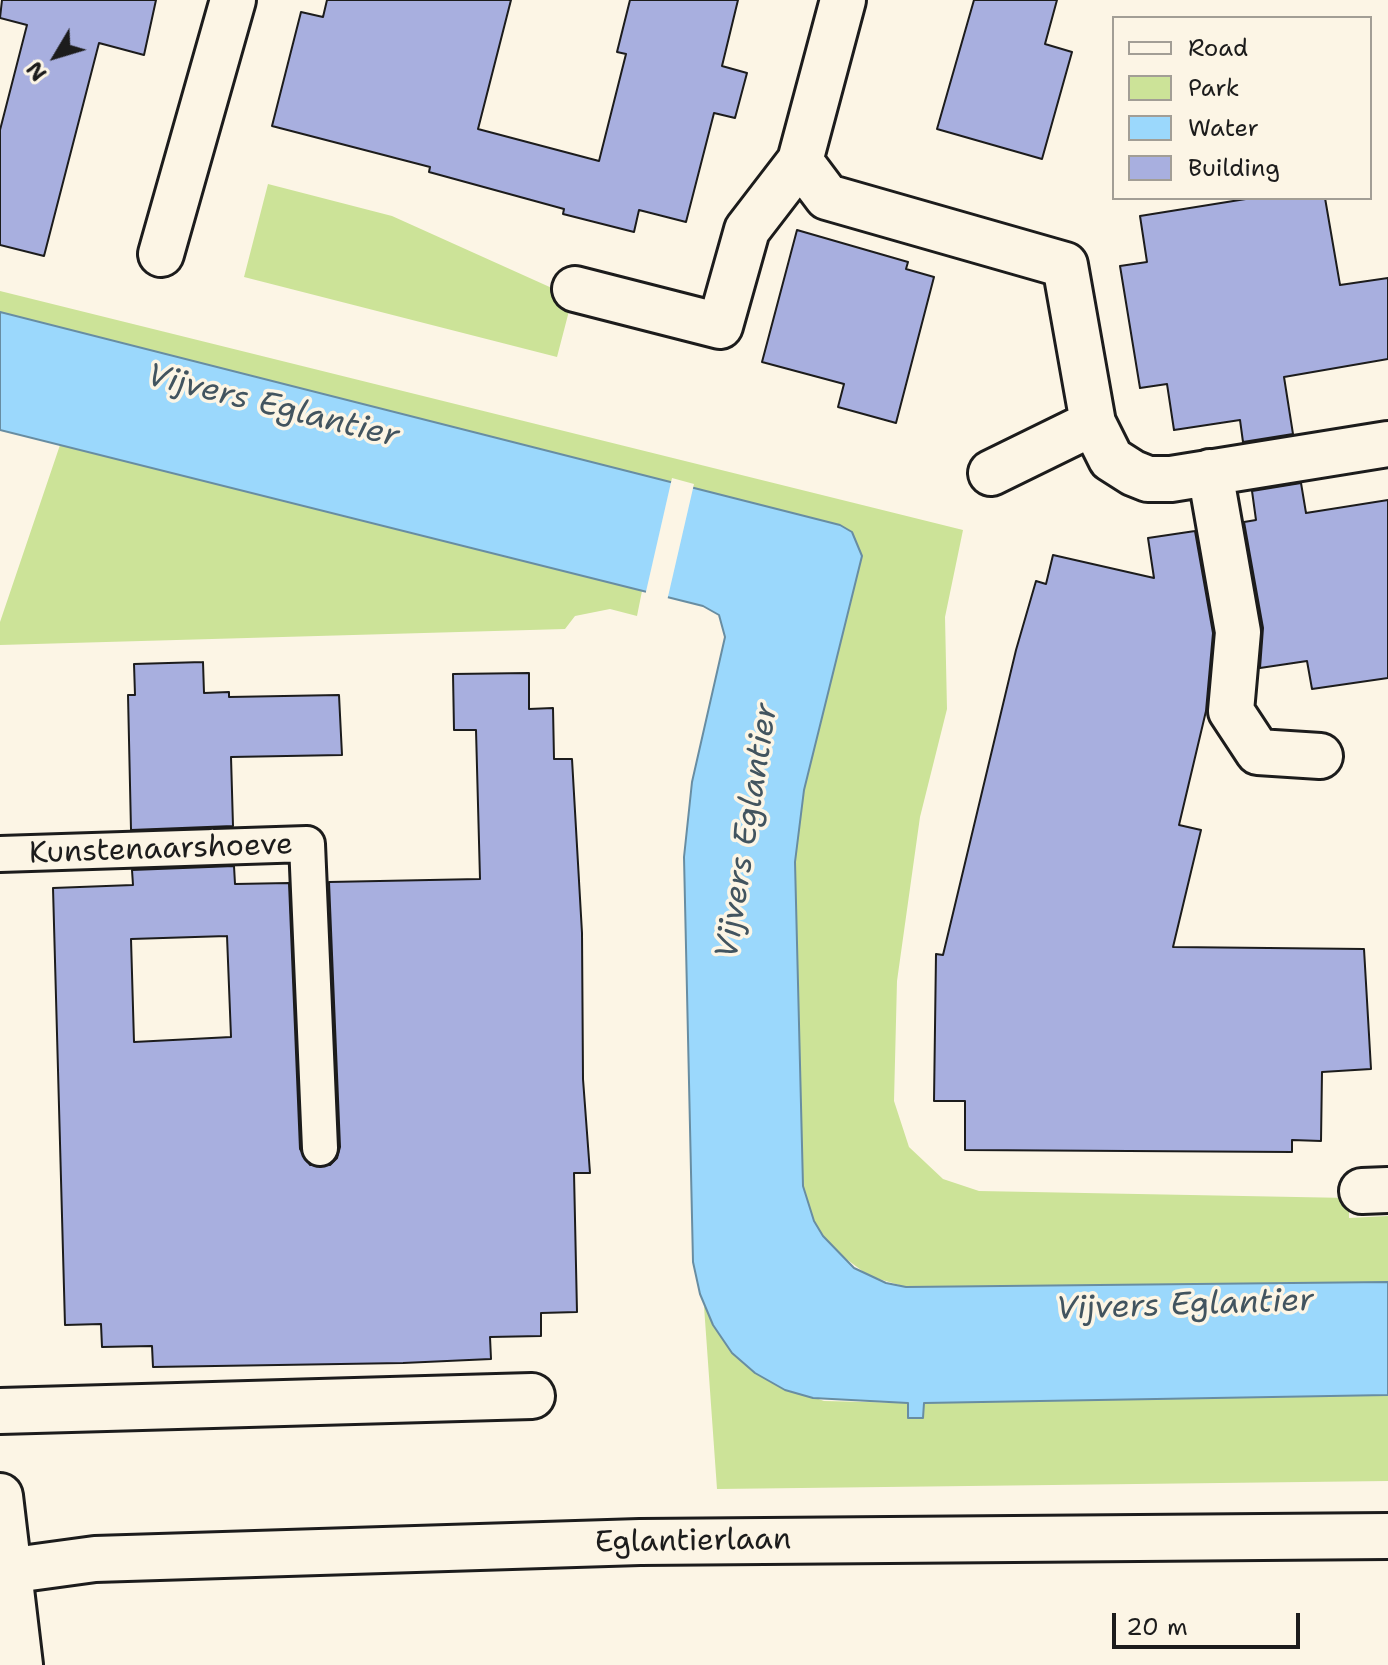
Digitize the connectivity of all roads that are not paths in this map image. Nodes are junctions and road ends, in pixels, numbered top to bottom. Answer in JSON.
{"nodes":[{"id":1,"x":233,"y":0,"type":"edge"},
{"id":2,"x":843,"y":0,"type":"edge"},
{"id":3,"x":800,"y":161,"type":"junction"},
{"id":4,"x":161,"y":254,"type":"dead end"},
{"id":5,"x":575,"y":289,"type":"dead end"},
{"id":6,"x":1093,"y":423,"type":"junction"},
{"id":7,"x":1388,"y":444,"type":"edge"},
{"id":8,"x":1210,"y":472,"type":"junction"},
{"id":9,"x":991,"y":473,"type":"dead end"},
{"id":10,"x":1320,"y":756,"type":"dead end"},
{"id":11,"x":0,"y":854,"type":"edge"},
{"id":12,"x":320,"y":1148,"type":"dead end"},
{"id":13,"x":532,"y":1396,"type":"dead end"},
{"id":14,"x":0,"y":1411,"type":"edge"},
{"id":15,"x":0,"y":1496,"type":"edge"},
{"id":16,"x":1388,"y":1536,"type":"edge"},
{"id":17,"x":4,"y":1571,"type":"edge"},
{"id":18,"x":20,"y":1665,"type":"edge"}],
"edges":[{"from":1,"to":4,"type":"street"},
{"from":2,"to":3,"type":"street"},
{"from":3,"to":5,"type":"street"},
{"from":3,"to":6,"type":"street"},
{"from":6,"to":8,"type":"street"},
{"from":6,"to":9,"type":"street"},
{"from":7,"to":8,"type":"street"},
{"from":8,"to":10,"type":"street"},
{"from":11,"to":12,"type":"lane","name":"Kunstenaarshoeve"},
{"from":13,"to":14,"type":"street"},
{"from":15,"to":17,"type":"street"},
{"from":16,"to":17,"type":"street","name":"Eglantierlaan"},
{"from":17,"to":18,"type":"street"}]}
